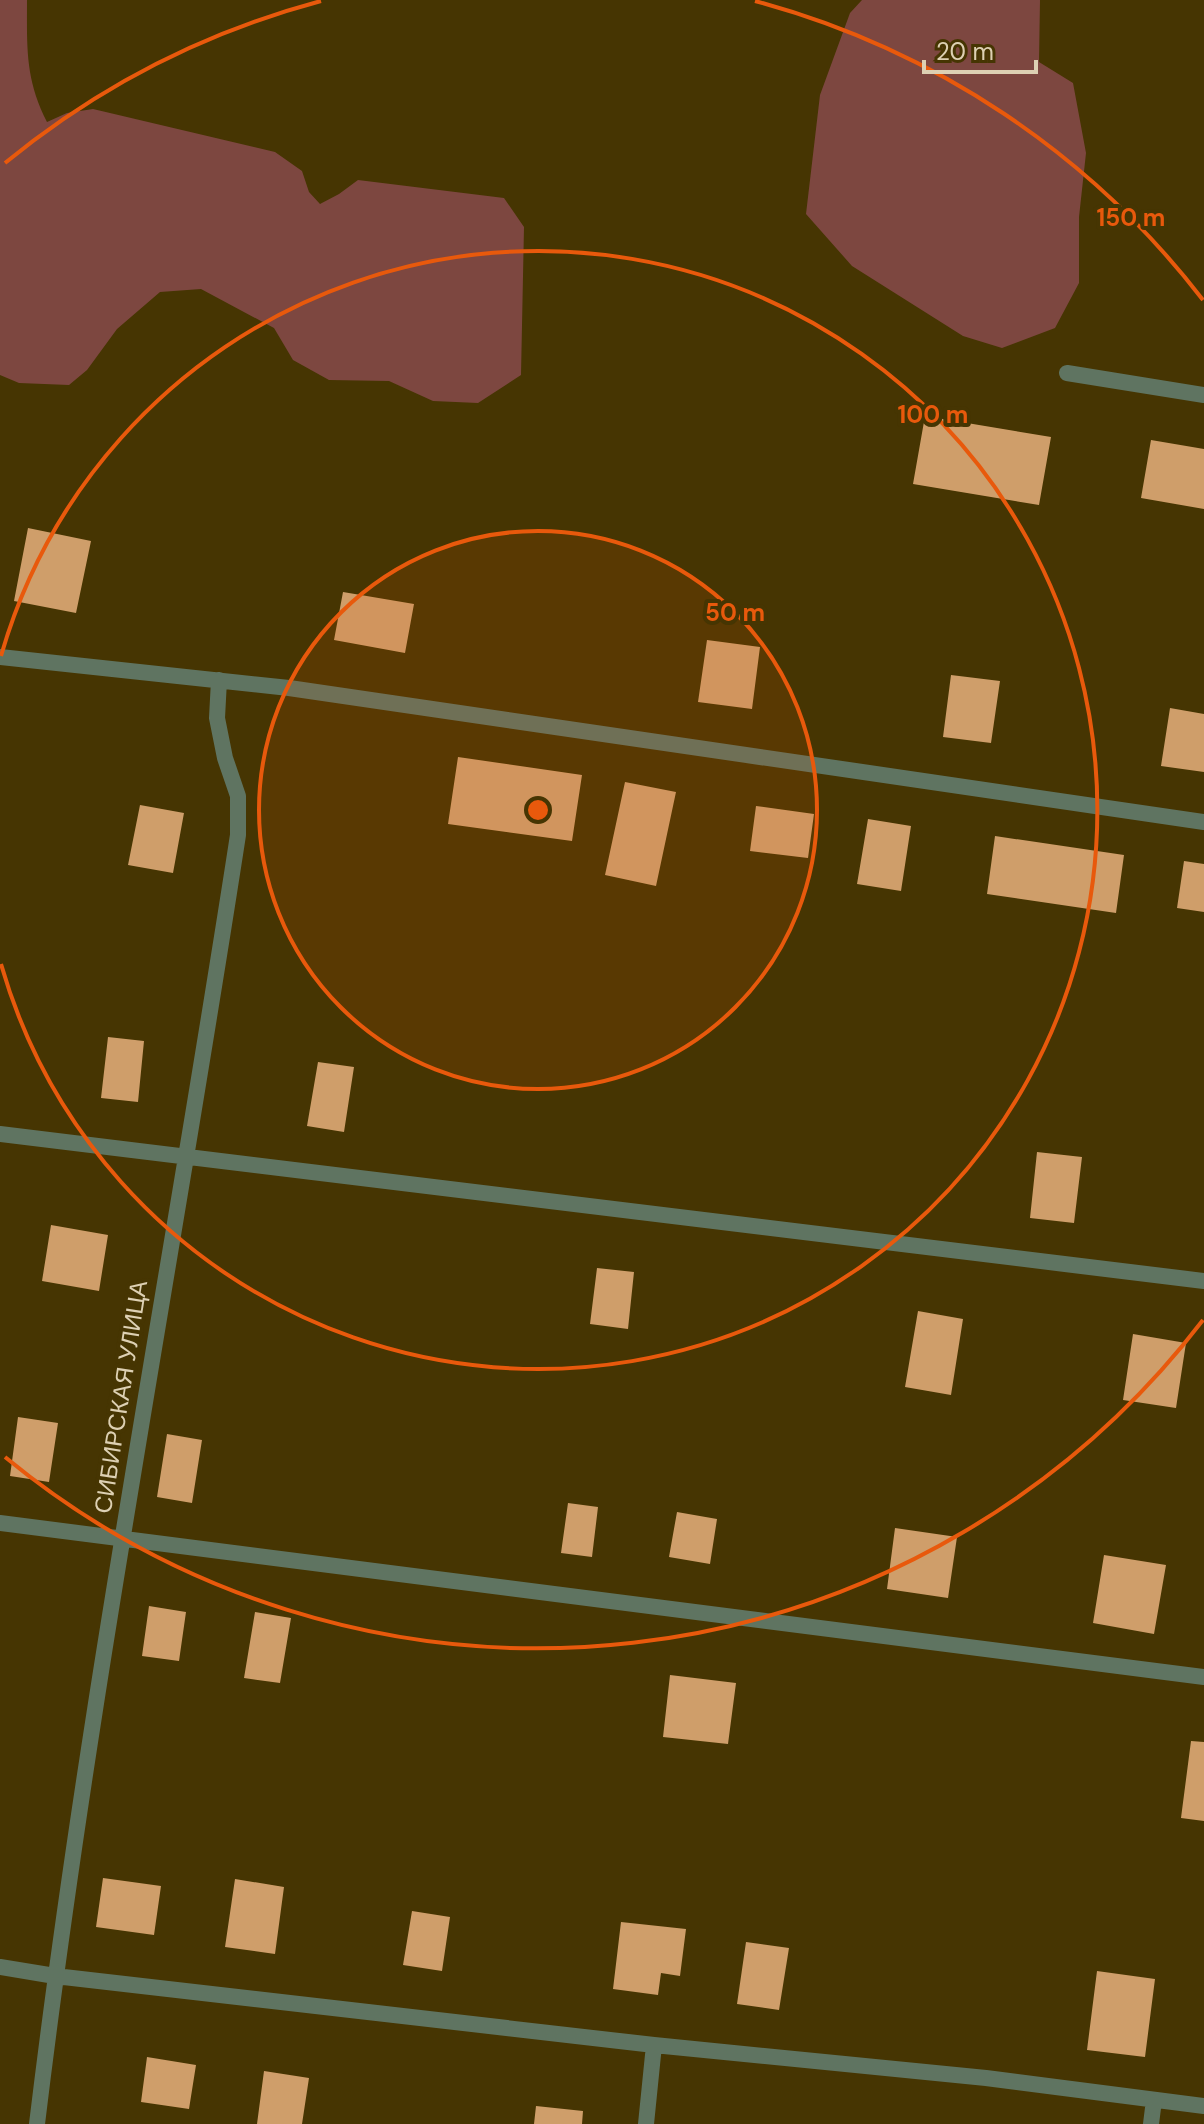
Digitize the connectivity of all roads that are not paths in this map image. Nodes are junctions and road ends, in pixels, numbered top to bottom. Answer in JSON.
{"nodes":[{"id":1,"x":1067,"y":373,"type":"dead end"},
{"id":2,"x":1204,"y":395,"type":"edge"},
{"id":3,"x":0,"y":657,"type":"edge"},
{"id":4,"x":219,"y":680,"type":"junction"},
{"id":5,"x":1204,"y":822,"type":"edge"},
{"id":6,"x":0,"y":1134,"type":"edge"},
{"id":7,"x":185,"y":1156,"type":"junction"},
{"id":8,"x":1204,"y":1281,"type":"edge"},
{"id":9,"x":0,"y":1523,"type":"edge"},
{"id":10,"x":122,"y":1538,"type":"junction"},
{"id":11,"x":1204,"y":1677,"type":"edge"},
{"id":12,"x":0,"y":1967,"type":"edge"},
{"id":13,"x":55,"y":1976,"type":"junction"},
{"id":14,"x":654,"y":2045,"type":"junction"},
{"id":15,"x":1154,"y":2100,"type":"junction"},
{"id":16,"x":1204,"y":2106,"type":"edge"},
{"id":17,"x":37,"y":2124,"type":"edge"},
{"id":18,"x":646,"y":2124,"type":"edge"},
{"id":19,"x":1151,"y":2124,"type":"edge"}],
"edges":[{"from":1,"to":2,"type":"street"},
{"from":3,"to":4,"type":"street"},
{"from":4,"to":5,"type":"street"},
{"from":4,"to":7,"type":"street","name":"СИБИРСКАЯ УЛИЦА"},
{"from":6,"to":7,"type":"street"},
{"from":7,"to":8,"type":"street"},
{"from":7,"to":10,"type":"street","name":"СИБИРСКАЯ УЛИЦА"},
{"from":9,"to":10,"type":"street"},
{"from":10,"to":11,"type":"street"},
{"from":10,"to":13,"type":"street","name":"СИБИРСКАЯ УЛИЦА"},
{"from":12,"to":13,"type":"street"},
{"from":13,"to":14,"type":"street"},
{"from":13,"to":17,"type":"street","name":"СИБИРСКАЯ УЛИЦА"},
{"from":14,"to":15,"type":"street"},
{"from":14,"to":18,"type":"street"},
{"from":15,"to":16,"type":"street"},
{"from":15,"to":19,"type":"street"}]}
